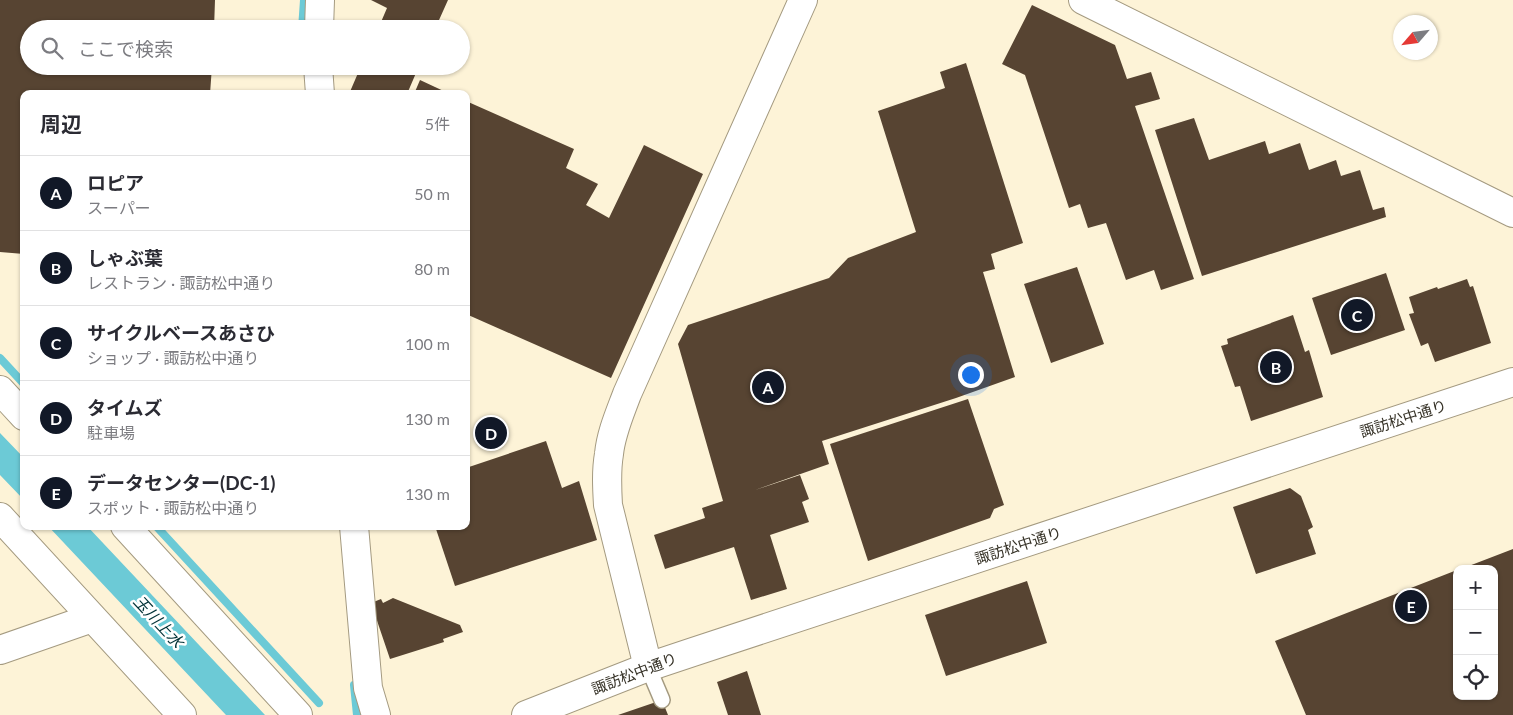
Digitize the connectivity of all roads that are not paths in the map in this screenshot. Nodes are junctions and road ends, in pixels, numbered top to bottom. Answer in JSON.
{"nodes":[{"id":1,"x":320,"y":0,"type":"edge"},
{"id":2,"x":803,"y":0,"type":"edge"},
{"id":3,"x":1083,"y":0,"type":"edge"},
{"id":4,"x":319,"y":20,"type":"edge"},
{"id":5,"x":319,"y":75,"type":"edge"},
{"id":6,"x":320,"y":90,"type":"edge"},
{"id":7,"x":1513,"y":212,"type":"edge"},
{"id":8,"x":1513,"y":382,"type":"edge"},
{"id":9,"x":0,"y":390,"type":"edge"},
{"id":10,"x":20,"y":412,"type":"edge"},
{"id":11,"x":4,"y":527,"type":"edge"},
{"id":12,"x":129,"y":530,"type":"edge"},
{"id":13,"x":354,"y":530,"type":"edge"},
{"id":14,"x":92,"y":618,"type":"junction"},
{"id":15,"x":0,"y":650,"type":"edge"},
{"id":16,"x":648,"y":667,"type":"junction"},
{"id":17,"x":662,"y":700,"type":"dead end"},
{"id":18,"x":182,"y":715,"type":"edge"},
{"id":19,"x":298,"y":715,"type":"edge"},
{"id":20,"x":376,"y":715,"type":"edge"},
{"id":21,"x":526,"y":715,"type":"edge"}],
"edges":[{"from":1,"to":4,"type":"street"},
{"from":2,"to":16,"type":"street"},
{"from":3,"to":7,"type":"street"},
{"from":5,"to":6,"type":"street"},
{"from":8,"to":16,"type":"street","name":"諏訪松中通り"},
{"from":9,"to":10,"type":"street"},
{"from":11,"to":14,"type":"street"},
{"from":12,"to":19,"type":"street"},
{"from":13,"to":20,"type":"street"},
{"from":14,"to":15,"type":"street"},
{"from":14,"to":18,"type":"street"},
{"from":16,"to":17,"type":"lane"},
{"from":16,"to":21,"type":"street","name":"諏訪松中通り"}]}
